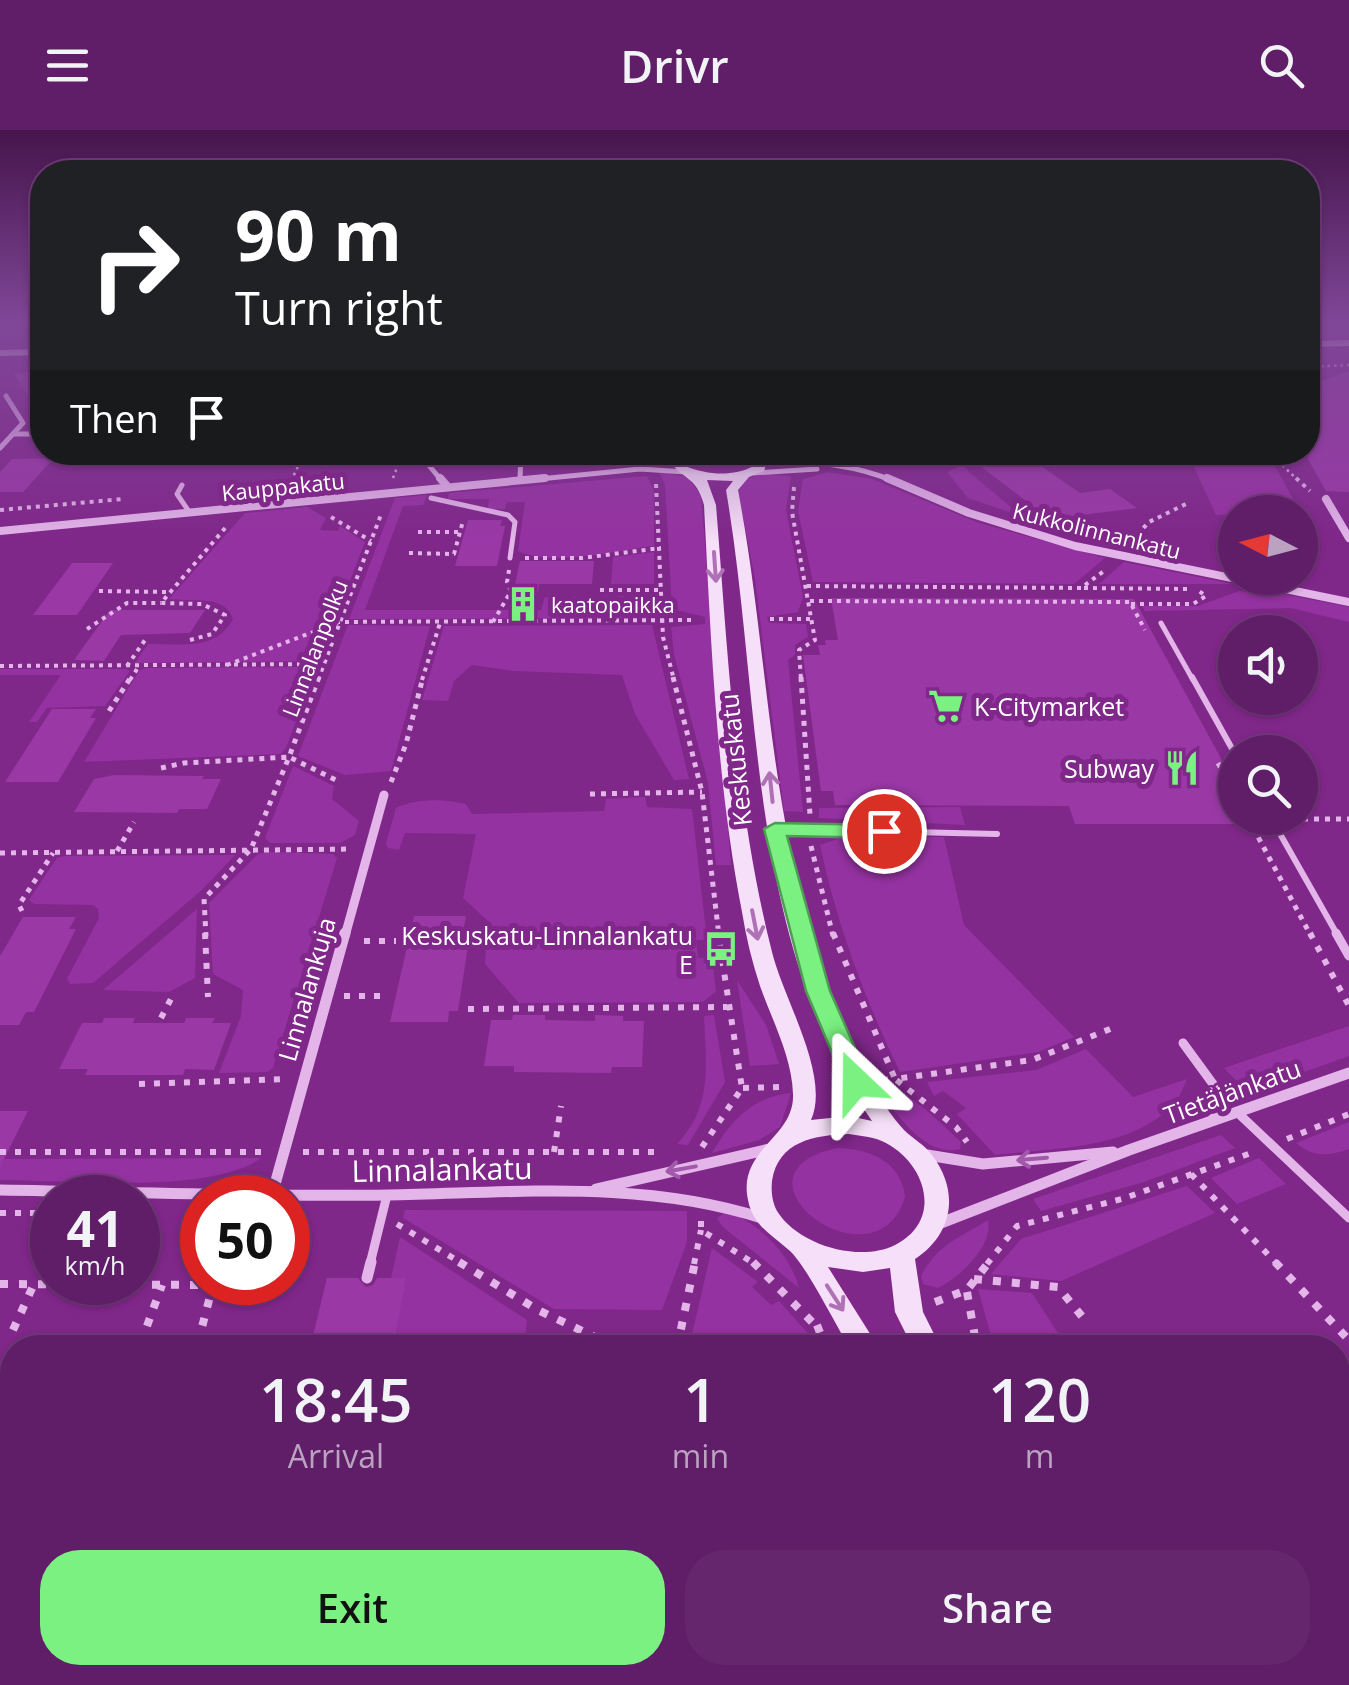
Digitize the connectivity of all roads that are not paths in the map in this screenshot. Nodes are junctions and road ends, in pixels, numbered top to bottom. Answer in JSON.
{"nodes":[{"id":1,"x":6,"y":396,"type":"dead end"},
{"id":2,"x":13,"y":434,"type":"junction"},
{"id":3,"x":30,"y":434,"type":"edge"},
{"id":4,"x":0,"y":448,"type":"edge"},
{"id":5,"x":429,"y":465,"type":"edge"},
{"id":6,"x":521,"y":465,"type":"edge"},
{"id":7,"x":621,"y":465,"type":"edge"},
{"id":8,"x":678,"y":465,"type":"edge"},
{"id":9,"x":760,"y":465,"type":"edge"},
{"id":10,"x":833,"y":465,"type":"edge"},
{"id":11,"x":690,"y":473,"type":"junction"},
{"id":12,"x":746,"y":474,"type":"junction"},
{"id":13,"x":570,"y":476,"type":"junction"},
{"id":14,"x":520,"y":480,"type":"junction"},
{"id":15,"x":182,"y":485,"type":"dead end"},
{"id":16,"x":901,"y":485,"type":"junction"},
{"id":17,"x":448,"y":488,"type":"junction"},
{"id":18,"x":431,"y":498,"type":"dead end"},
{"id":19,"x":1326,"y":499,"type":"road end"},
{"id":20,"x":190,"y":512,"type":"junction"},
{"id":21,"x":0,"y":531,"type":"edge"},
{"id":22,"x":1349,"y":538,"type":"edge"},
{"id":23,"x":510,"y":558,"type":"road end"},
{"id":24,"x":1349,"y":602,"type":"edge"},
{"id":25,"x":1161,"y":623,"type":"dead end"},
{"id":26,"x":1224,"y":735,"type":"edge"},
{"id":27,"x":384,"y":794,"type":"road end"},
{"id":28,"x":775,"y":829,"type":"junction"},
{"id":29,"x":997,"y":834,"type":"dead end"},
{"id":30,"x":1281,"y":835,"type":"edge"},
{"id":31,"x":1349,"y":956,"type":"edge"},
{"id":32,"x":1183,"y":1043,"type":"dead end"},
{"id":33,"x":1349,"y":1073,"type":"edge"},
{"id":34,"x":1239,"y":1114,"type":"junction"},
{"id":35,"x":1192,"y":1130,"type":"junction"},
{"id":36,"x":783,"y":1142,"type":"junction"},
{"id":37,"x":908,"y":1146,"type":"junction"},
{"id":38,"x":1129,"y":1150,"type":"junction"},
{"id":39,"x":278,"y":1175,"type":"edge"},
{"id":40,"x":0,"y":1190,"type":"edge"},
{"id":41,"x":585,"y":1192,"type":"junction"},
{"id":42,"x":180,"y":1193,"type":"edge"},
{"id":43,"x":310,"y":1195,"type":"edge"},
{"id":44,"x":387,"y":1195,"type":"junction"},
{"id":45,"x":1349,"y":1218,"type":"edge"},
{"id":46,"x":769,"y":1220,"type":"junction"},
{"id":47,"x":932,"y":1226,"type":"junction"},
{"id":48,"x":803,"y":1250,"type":"junction"},
{"id":49,"x":902,"y":1254,"type":"junction"},
{"id":50,"x":367,"y":1278,"type":"dead end"},
{"id":51,"x":858,"y":1335,"type":"edge"},
{"id":52,"x":920,"y":1335,"type":"edge"}],
"edges":[{"from":1,"to":2,"type":"street"},
{"from":2,"to":3,"type":"street"},
{"from":2,"to":4,"type":"street"},
{"from":5,"to":17,"type":"street"},
{"from":6,"to":14,"type":"street"},
{"from":7,"to":13,"type":"street","name":"Kauppakatu"},
{"from":8,"to":11,"type":"main road","name":"Keskuskatu"},
{"from":9,"to":12,"type":"main road"},
{"from":10,"to":16,"type":"street","name":"Kukkolinnankatu"},
{"from":11,"to":12,"type":"main road"},
{"from":11,"to":13,"type":"street","name":"Kauppakatu"},
{"from":11,"to":36,"type":"main road","name":"Keskuskatu","one_way":true},
{"from":12,"to":16,"type":"street","name":"Kukkolinnankatu"},
{"from":28,"to":12,"type":"main road","name":"Keskuskatu","one_way":true},
{"from":13,"to":14,"type":"street","name":"Kauppakatu"},
{"from":14,"to":17,"type":"street","name":"Kauppakatu"},
{"from":15,"to":20,"type":"lane"},
{"from":16,"to":24,"type":"street","name":"Kukkolinnankatu"},
{"from":17,"to":20,"type":"street","name":"Kauppakatu"},
{"from":18,"to":23,"type":"lane"},
{"from":19,"to":22,"type":"street"},
{"from":20,"to":21,"type":"street","name":"Kauppakatu"},
{"from":25,"to":26,"type":"lane"},
{"from":27,"to":39,"type":"street","name":"Linnalankuja"},
{"from":28,"to":29,"type":"lane"},
{"from":28,"to":37,"type":"main road","name":"Keskuskatu"},
{"from":30,"to":31,"type":"lane"},
{"from":32,"to":35,"type":"lane"},
{"from":33,"to":34,"type":"street","name":"Tietäjänkatu"},
{"from":34,"to":35,"type":"street","name":"Tietäjänkatu"},
{"from":34,"to":45,"type":"lane"},
{"from":35,"to":38,"type":"street","name":"Tietäjänkatu"},
{"from":36,"to":37,"type":"main road"},
{"from":36,"to":41,"type":"street","name":"Linnalankatu","one_way":true},
{"from":36,"to":46,"type":"main road"},
{"from":38,"to":37,"type":"street","name":"Tietäjänkatu","one_way":true},
{"from":37,"to":47,"type":"main road"},
{"from":38,"to":47,"type":"street","name":"Tietäjänkatu"},
{"from":40,"to":42,"type":"street","name":"Linnalankatu"},
{"from":41,"to":44,"type":"street","name":"Linnalankatu"},
{"from":41,"to":46,"type":"street","name":"Linnalankatu"},
{"from":43,"to":44,"type":"street","name":"Linnalankatu"},
{"from":44,"to":50,"type":"lane"},
{"from":46,"to":48,"type":"main road"},
{"from":47,"to":49,"type":"main road"},
{"from":48,"to":49,"type":"main road"},
{"from":48,"to":51,"type":"main road","one_way":true},
{"from":49,"to":52,"type":"main road"}]}
